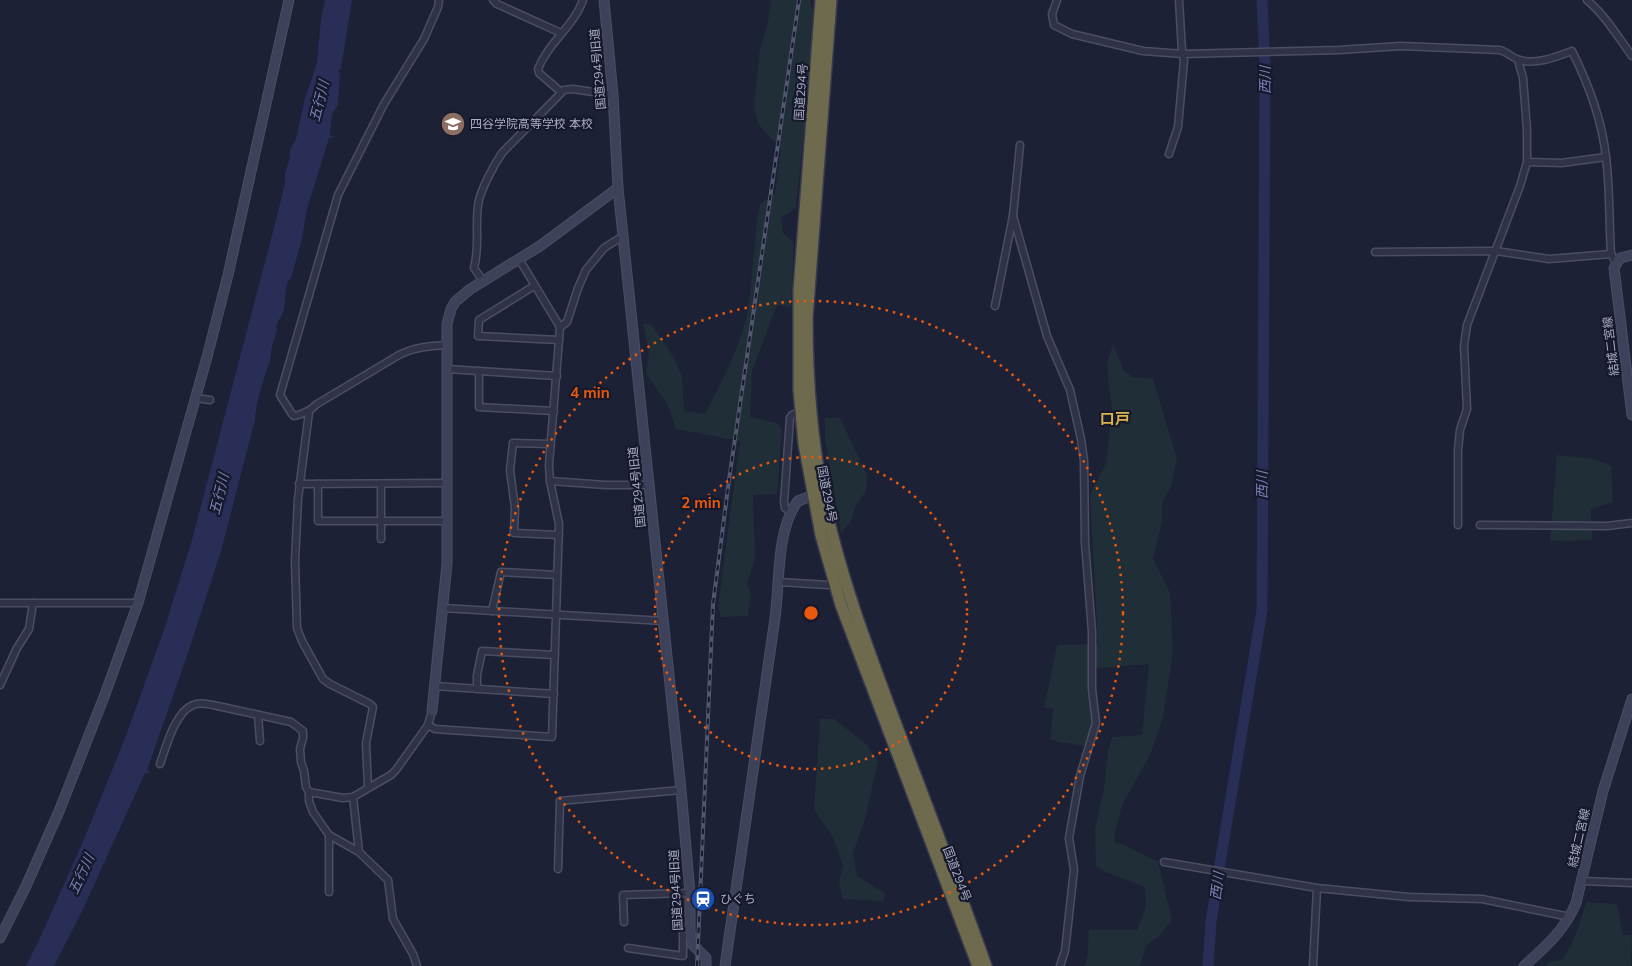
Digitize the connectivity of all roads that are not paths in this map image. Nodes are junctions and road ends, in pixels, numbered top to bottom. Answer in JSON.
{"nodes":[{"id":1,"x":289,"y":0,"type":"edge"},
{"id":2,"x":439,"y":0,"type":"edge"},
{"id":3,"x":493,"y":0,"type":"edge"},
{"id":4,"x":583,"y":0,"type":"edge"},
{"id":5,"x":604,"y":0,"type":"edge"},
{"id":6,"x":822,"y":0,"type":"edge"},
{"id":7,"x":831,"y":0,"type":"edge"},
{"id":8,"x":1057,"y":0,"type":"edge"},
{"id":9,"x":1179,"y":0,"type":"edge"},
{"id":10,"x":1587,"y":0,"type":"edge"},
{"id":11,"x":560,"y":33,"type":"junction"},
{"id":12,"x":1184,"y":54,"type":"junction"},
{"id":13,"x":1632,"y":56,"type":"edge"},
{"id":14,"x":1518,"y":60,"type":"junction"},
{"id":15,"x":561,"y":92,"type":"junction"},
{"id":16,"x":613,"y":95,"type":"junction"},
{"id":17,"x":1020,"y":145,"type":"dead end"},
{"id":18,"x":1170,"y":154,"type":"dead end"},
{"id":19,"x":1606,"y":157,"type":"junction"},
{"id":20,"x":1527,"y":162,"type":"junction"},
{"id":21,"x":618,"y":188,"type":"junction"},
{"id":22,"x":1013,"y":216,"type":"junction"},
{"id":23,"x":623,"y":236,"type":"junction"},
{"id":24,"x":1496,"y":251,"type":"junction"},
{"id":25,"x":1376,"y":252,"type":"dead end"},
{"id":26,"x":1611,"y":254,"type":"junction"},
{"id":27,"x":1632,"y":255,"type":"edge"},
{"id":28,"x":519,"y":259,"type":"junction"},
{"id":29,"x":1616,"y":263,"type":"junction"},
{"id":30,"x":483,"y":281,"type":"junction"},
{"id":31,"x":534,"y":286,"type":"junction"},
{"id":32,"x":995,"y":306,"type":"dead end"},
{"id":33,"x":560,"y":327,"type":"junction"},
{"id":34,"x":559,"y":340,"type":"junction"},
{"id":35,"x":447,"y":345,"type":"junction"},
{"id":36,"x":446,"y":369,"type":"junction"},
{"id":37,"x":479,"y":371,"type":"junction"},
{"id":38,"x":557,"y":376,"type":"junction"},
{"id":39,"x":195,"y":398,"type":"junction"},
{"id":40,"x":210,"y":400,"type":"dead end"},
{"id":41,"x":554,"y":411,"type":"junction"},
{"id":42,"x":309,"y":412,"type":"junction"},
{"id":43,"x":799,"y":412,"type":"junction"},
{"id":44,"x":1632,"y":415,"type":"edge"},
{"id":45,"x":550,"y":444,"type":"junction"},
{"id":46,"x":550,"y":481,"type":"junction"},
{"id":47,"x":446,"y":483,"type":"junction"},
{"id":48,"x":299,"y":484,"type":"junction"},
{"id":49,"x":318,"y":484,"type":"junction"},
{"id":50,"x":381,"y":484,"type":"junction"},
{"id":51,"x":650,"y":485,"type":"junction"},
{"id":52,"x":818,"y":494,"type":"junction"},
{"id":53,"x":791,"y":512,"type":"junction"},
{"id":54,"x":381,"y":521,"type":"junction"},
{"id":55,"x":447,"y":521,"type":"junction"},
{"id":56,"x":1632,"y":523,"type":"edge"},
{"id":57,"x":1458,"y":525,"type":"dead end"},
{"id":58,"x":1480,"y":525,"type":"dead end"},
{"id":59,"x":559,"y":535,"type":"junction"},
{"id":60,"x":381,"y":539,"type":"dead end"},
{"id":61,"x":558,"y":575,"type":"junction"},
{"id":62,"x":779,"y":582,"type":"junction"},
{"id":63,"x":834,"y":584,"type":"junction"},
{"id":64,"x":0,"y":603,"type":"edge"},
{"id":65,"x":34,"y":603,"type":"junction"},
{"id":66,"x":138,"y":603,"type":"junction"},
{"id":67,"x":443,"y":608,"type":"junction"},
{"id":68,"x":492,"y":611,"type":"junction"},
{"id":69,"x":556,"y":616,"type":"junction"},
{"id":70,"x":664,"y":621,"type":"junction"},
{"id":71,"x":555,"y":655,"type":"junction"},
{"id":72,"x":0,"y":685,"type":"edge"},
{"id":73,"x":435,"y":686,"type":"junction"},
{"id":74,"x":477,"y":689,"type":"junction"},
{"id":75,"x":554,"y":694,"type":"junction"},
{"id":76,"x":1632,"y":699,"type":"edge"},
{"id":77,"x":432,"y":711,"type":"joint"},
{"id":78,"x":258,"y":715,"type":"junction"},
{"id":79,"x":428,"y":725,"type":"junction"},
{"id":80,"x":260,"y":740,"type":"dead end"},
{"id":81,"x":160,"y":764,"type":"dead end"},
{"id":82,"x":368,"y":788,"type":"junction"},
{"id":83,"x":682,"y":790,"type":"junction"},
{"id":84,"x":309,"y":792,"type":"junction"},
{"id":85,"x":353,"y":797,"type":"junction"},
{"id":86,"x":329,"y":835,"type":"junction"},
{"id":87,"x":359,"y":852,"type":"junction"},
{"id":88,"x":1164,"y":862,"type":"dead end"},
{"id":89,"x":558,"y":869,"type":"dead end"},
{"id":90,"x":1582,"y":881,"type":"junction"},
{"id":91,"x":1632,"y":883,"type":"edge"},
{"id":92,"x":1316,"y":888,"type":"junction"},
{"id":93,"x":329,"y":892,"type":"dead end"},
{"id":94,"x":690,"y":893,"type":"junction"},
{"id":95,"x":1570,"y":917,"type":"junction"},
{"id":96,"x":624,"y":922,"type":"dead end"},
{"id":97,"x":684,"y":930,"type":"dead end"},
{"id":98,"x":0,"y":938,"type":"edge"},
{"id":99,"x":683,"y":946,"type":"junction"},
{"id":100,"x":694,"y":946,"type":"junction"},
{"id":101,"x":628,"y":948,"type":"dead end"},
{"id":102,"x":417,"y":966,"type":"edge"},
{"id":103,"x":706,"y":966,"type":"edge"},
{"id":104,"x":725,"y":966,"type":"edge"},
{"id":105,"x":978,"y":966,"type":"edge"},
{"id":106,"x":986,"y":966,"type":"edge"},
{"id":107,"x":1060,"y":966,"type":"edge"},
{"id":108,"x":1313,"y":966,"type":"edge"},
{"id":109,"x":1524,"y":966,"type":"edge"}],
"edges":[{"from":1,"to":39,"type":"street"},
{"from":2,"to":42,"type":"street"},
{"from":3,"to":11,"type":"street"},
{"from":4,"to":11,"type":"street"},
{"from":5,"to":16,"type":"street","name":"国道294号旧道"},
{"from":6,"to":43,"type":"highway","name":"国道294号"},
{"from":7,"to":52,"type":"highway","name":"国道294号"},
{"from":8,"to":12,"type":"street"},
{"from":9,"to":12,"type":"street"},
{"from":10,"to":13,"type":"street"},
{"from":11,"to":15,"type":"street"},
{"from":12,"to":14,"type":"street"},
{"from":12,"to":18,"type":"street"},
{"from":14,"to":19,"type":"street"},
{"from":14,"to":20,"type":"street"},
{"from":15,"to":16,"type":"street"},
{"from":15,"to":30,"type":"street"},
{"from":16,"to":21,"type":"street","name":"国道294号旧道"},
{"from":17,"to":22,"type":"street"},
{"from":19,"to":20,"type":"street"},
{"from":19,"to":26,"type":"street"},
{"from":20,"to":24,"type":"street"},
{"from":21,"to":23,"type":"street","name":"国道294号旧道"},
{"from":21,"to":28,"type":"street"},
{"from":22,"to":32,"type":"street"},
{"from":22,"to":107,"type":"street"},
{"from":23,"to":33,"type":"street"},
{"from":23,"to":51,"type":"street","name":"国道294号旧道"},
{"from":24,"to":25,"type":"street"},
{"from":24,"to":26,"type":"street"},
{"from":24,"to":57,"type":"street"},
{"from":26,"to":29,"type":"street"},
{"from":27,"to":29,"type":"street"},
{"from":28,"to":30,"type":"street"},
{"from":28,"to":31,"type":"street"},
{"from":29,"to":44,"type":"street","name":"結城二宮線"},
{"from":30,"to":35,"type":"street"},
{"from":31,"to":33,"type":"street"},
{"from":31,"to":34,"type":"street"},
{"from":33,"to":34,"type":"street"},
{"from":34,"to":38,"type":"street"},
{"from":35,"to":36,"type":"street"},
{"from":35,"to":42,"type":"street"},
{"from":36,"to":37,"type":"street"},
{"from":36,"to":47,"type":"street"},
{"from":37,"to":38,"type":"street"},
{"from":37,"to":41,"type":"street"},
{"from":38,"to":41,"type":"street"},
{"from":39,"to":40,"type":"street"},
{"from":39,"to":66,"type":"street"},
{"from":41,"to":45,"type":"street"},
{"from":42,"to":48,"type":"street"},
{"from":43,"to":52,"type":"highway","name":"国道294号"},
{"from":43,"to":53,"type":"street"},
{"from":45,"to":46,"type":"street"},
{"from":45,"to":59,"type":"street"},
{"from":46,"to":51,"type":"street"},
{"from":46,"to":59,"type":"street"},
{"from":47,"to":50,"type":"street"},
{"from":47,"to":55,"type":"street"},
{"from":48,"to":49,"type":"street"},
{"from":48,"to":82,"type":"street"},
{"from":49,"to":50,"type":"street"},
{"from":49,"to":54,"type":"street"},
{"from":50,"to":54,"type":"street"},
{"from":51,"to":70,"type":"street","name":"国道294号旧道"},
{"from":52,"to":53,"type":"street"},
{"from":52,"to":63,"type":"highway","name":"国道294号"},
{"from":52,"to":106,"type":"highway","name":"国道294号"},
{"from":53,"to":62,"type":"street"},
{"from":54,"to":55,"type":"street"},
{"from":54,"to":60,"type":"street"},
{"from":55,"to":67,"type":"street"},
{"from":56,"to":58,"type":"street"},
{"from":59,"to":61,"type":"street"},
{"from":61,"to":68,"type":"street"},
{"from":61,"to":69,"type":"street"},
{"from":62,"to":63,"type":"street"},
{"from":62,"to":104,"type":"street"},
{"from":63,"to":105,"type":"highway","name":"国道294号"},
{"from":64,"to":65,"type":"street"},
{"from":65,"to":66,"type":"street"},
{"from":65,"to":72,"type":"street"},
{"from":66,"to":98,"type":"street"},
{"from":67,"to":68,"type":"street"},
{"from":67,"to":73,"type":"street"},
{"from":68,"to":69,"type":"street"},
{"from":69,"to":70,"type":"street"},
{"from":69,"to":71,"type":"street"},
{"from":70,"to":83,"type":"street","name":"国道294号旧道"},
{"from":71,"to":74,"type":"street"},
{"from":71,"to":75,"type":"street"},
{"from":73,"to":74,"type":"street"},
{"from":73,"to":77,"type":"street"},
{"from":74,"to":75,"type":"street"},
{"from":75,"to":79,"type":"street"},
{"from":76,"to":90,"type":"street","name":"結城二宮線"},
{"from":77,"to":79,"type":"street"},
{"from":78,"to":80,"type":"street"},
{"from":78,"to":81,"type":"street"},
{"from":78,"to":84,"type":"street"},
{"from":79,"to":82,"type":"street"},
{"from":82,"to":85,"type":"street"},
{"from":83,"to":89,"type":"street"},
{"from":83,"to":94,"type":"street","name":"国道294号旧道"},
{"from":84,"to":85,"type":"street"},
{"from":84,"to":86,"type":"street"},
{"from":85,"to":87,"type":"street"},
{"from":86,"to":87,"type":"street"},
{"from":86,"to":93,"type":"street"},
{"from":87,"to":102,"type":"street"},
{"from":88,"to":92,"type":"street"},
{"from":90,"to":91,"type":"street"},
{"from":90,"to":95,"type":"street","name":"結城二宮線"},
{"from":92,"to":95,"type":"street"},
{"from":92,"to":108,"type":"street"},
{"from":94,"to":96,"type":"street"},
{"from":94,"to":100,"type":"street","name":"国道294号旧道"},
{"from":95,"to":109,"type":"street","name":"結城二宮線"},
{"from":97,"to":99,"type":"street"},
{"from":99,"to":100,"type":"street"},
{"from":99,"to":101,"type":"street"},
{"from":100,"to":103,"type":"street","name":"国道294号旧道"}]}
